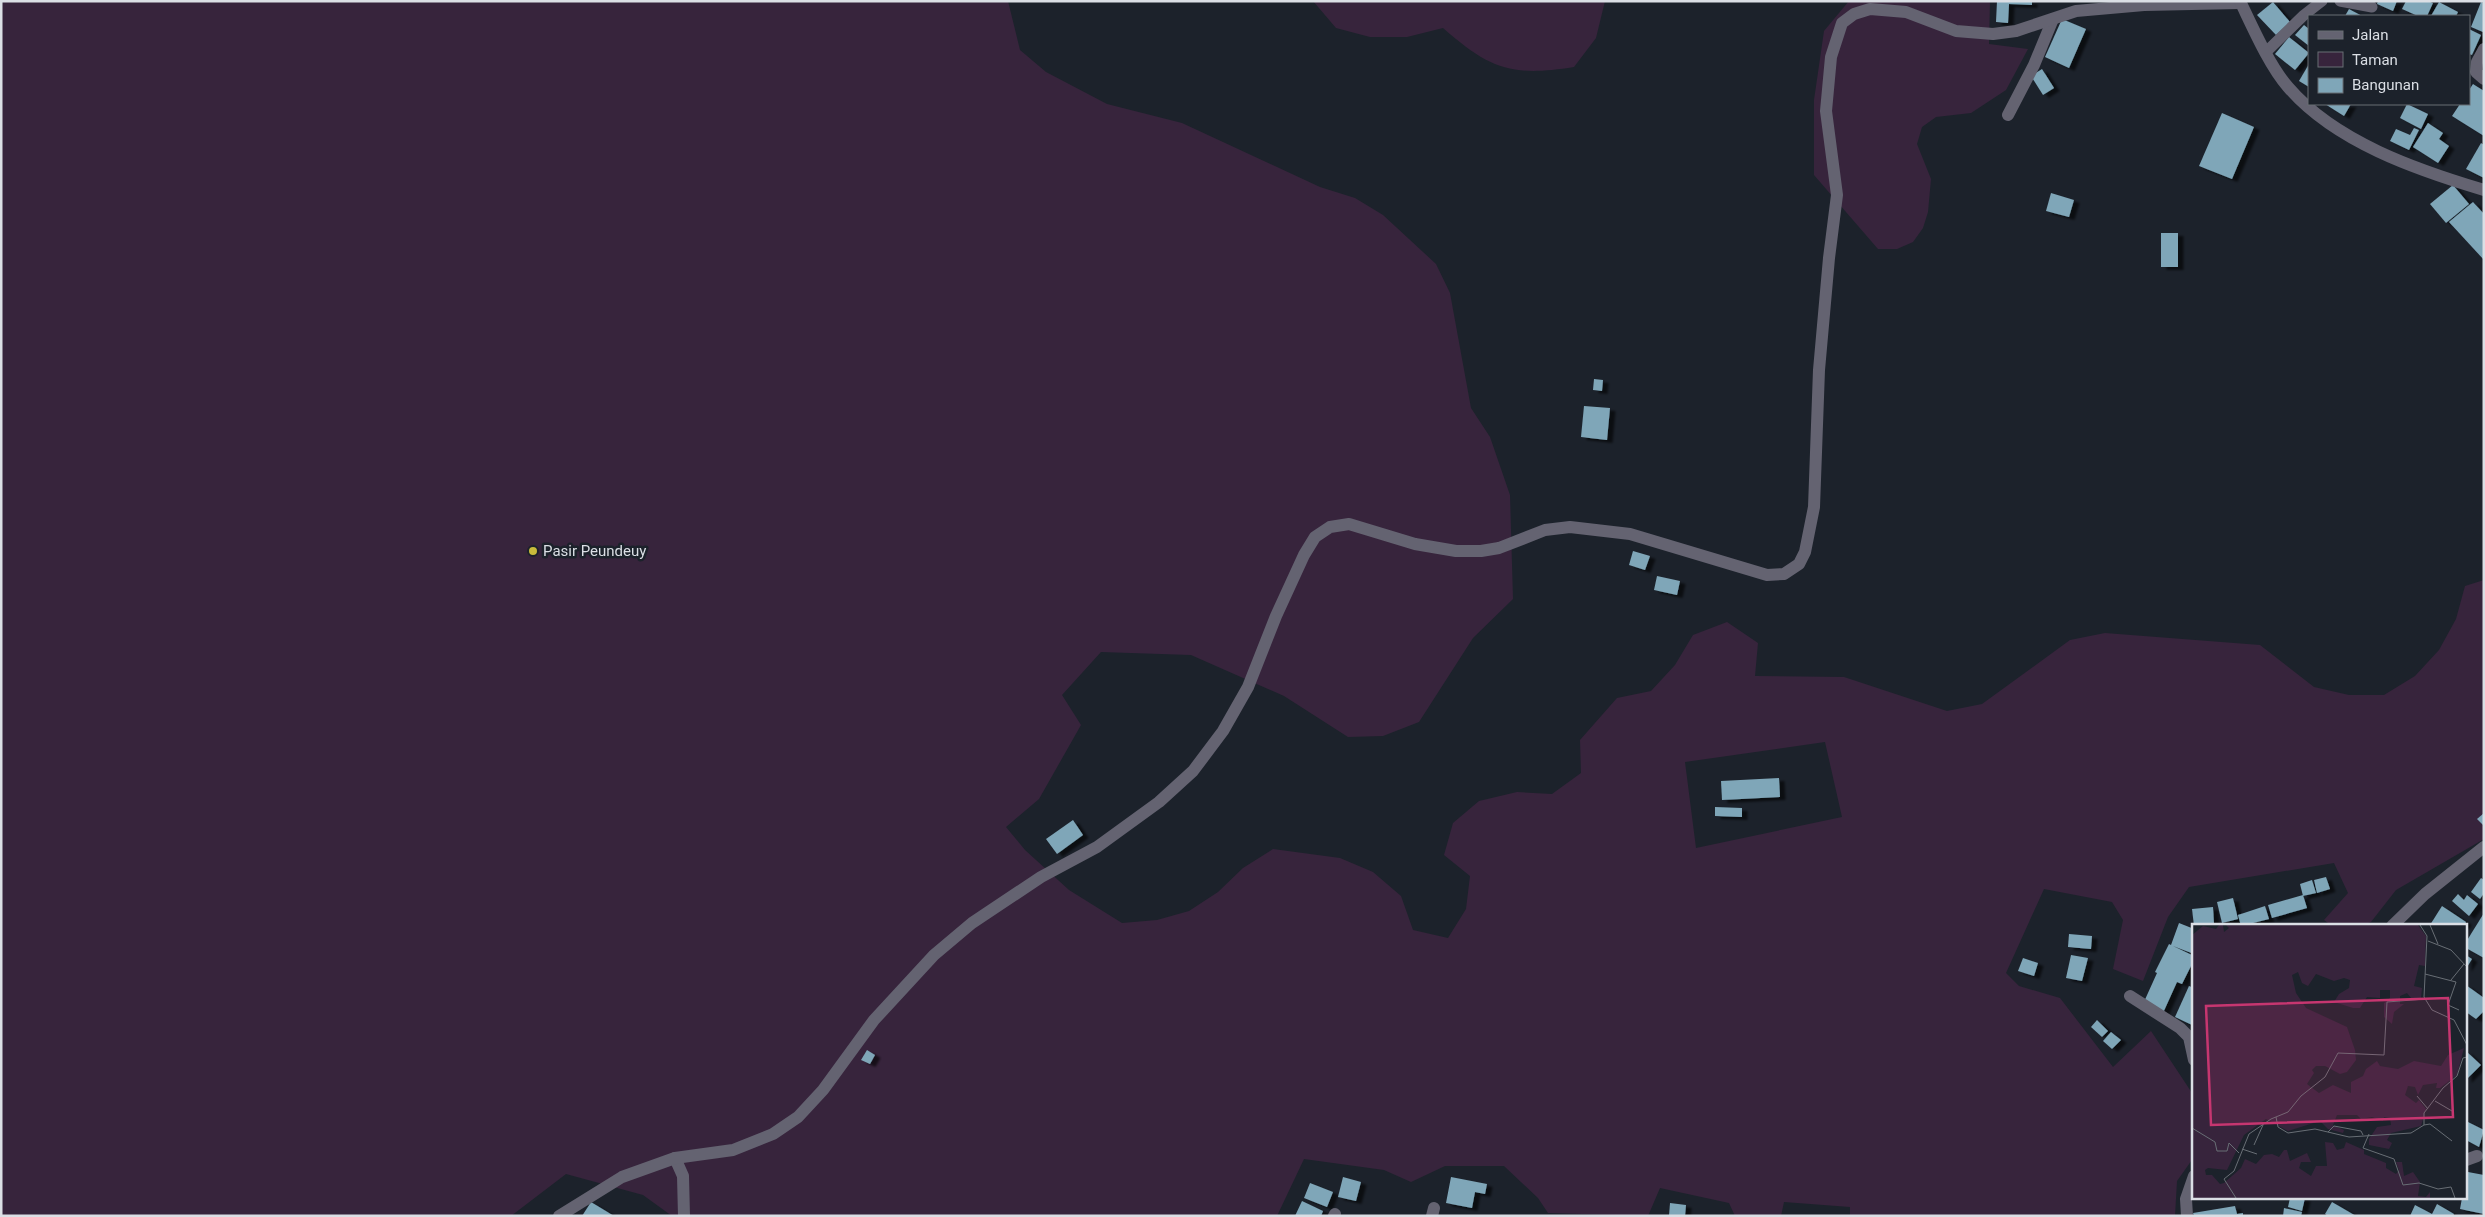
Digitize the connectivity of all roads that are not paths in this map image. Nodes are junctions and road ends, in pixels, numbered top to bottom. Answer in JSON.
{"nodes":[{"id":1,"x":2322,"y":1,"type":"edge"},
{"id":2,"x":2340,"y":1,"type":"edge"},
{"id":3,"x":2240,"y":2,"type":"edge"},
{"id":4,"x":2372,"y":8,"type":"dead end"},
{"id":5,"x":2052,"y":19,"type":"junction"},
{"id":6,"x":2484,"y":49,"type":"edge"},
{"id":7,"x":2266,"y":52,"type":"junction"},
{"id":8,"x":2484,"y":79,"type":"edge"},
{"id":9,"x":2008,"y":115,"type":"dead end"},
{"id":10,"x":2484,"y":190,"type":"edge"},
{"id":11,"x":2484,"y":847,"type":"edge"},
{"id":12,"x":2394,"y":924,"type":"edge"},
{"id":13,"x":2130,"y":996,"type":"dead end"},
{"id":14,"x":2192,"y":1051,"type":"edge"},
{"id":15,"x":675,"y":1158,"type":"junction"},
{"id":16,"x":2192,"y":1182,"type":"edge"},
{"id":17,"x":559,"y":1216,"type":"edge"},
{"id":18,"x":684,"y":1216,"type":"edge"},
{"id":19,"x":2187,"y":1216,"type":"edge"}],
"edges":[{"from":1,"to":7,"type":"lane"},
{"from":2,"to":4,"type":"lane"},
{"from":3,"to":5,"type":"street"},
{"from":3,"to":7,"type":"street"},
{"from":5,"to":9,"type":"street"},
{"from":5,"to":15,"type":"street"},
{"from":6,"to":8,"type":"street"},
{"from":7,"to":10,"type":"street"},
{"from":11,"to":12,"type":"street"},
{"from":13,"to":14,"type":"street"},
{"from":15,"to":17,"type":"street"},
{"from":15,"to":18,"type":"street"},
{"from":16,"to":19,"type":"street"}]}
